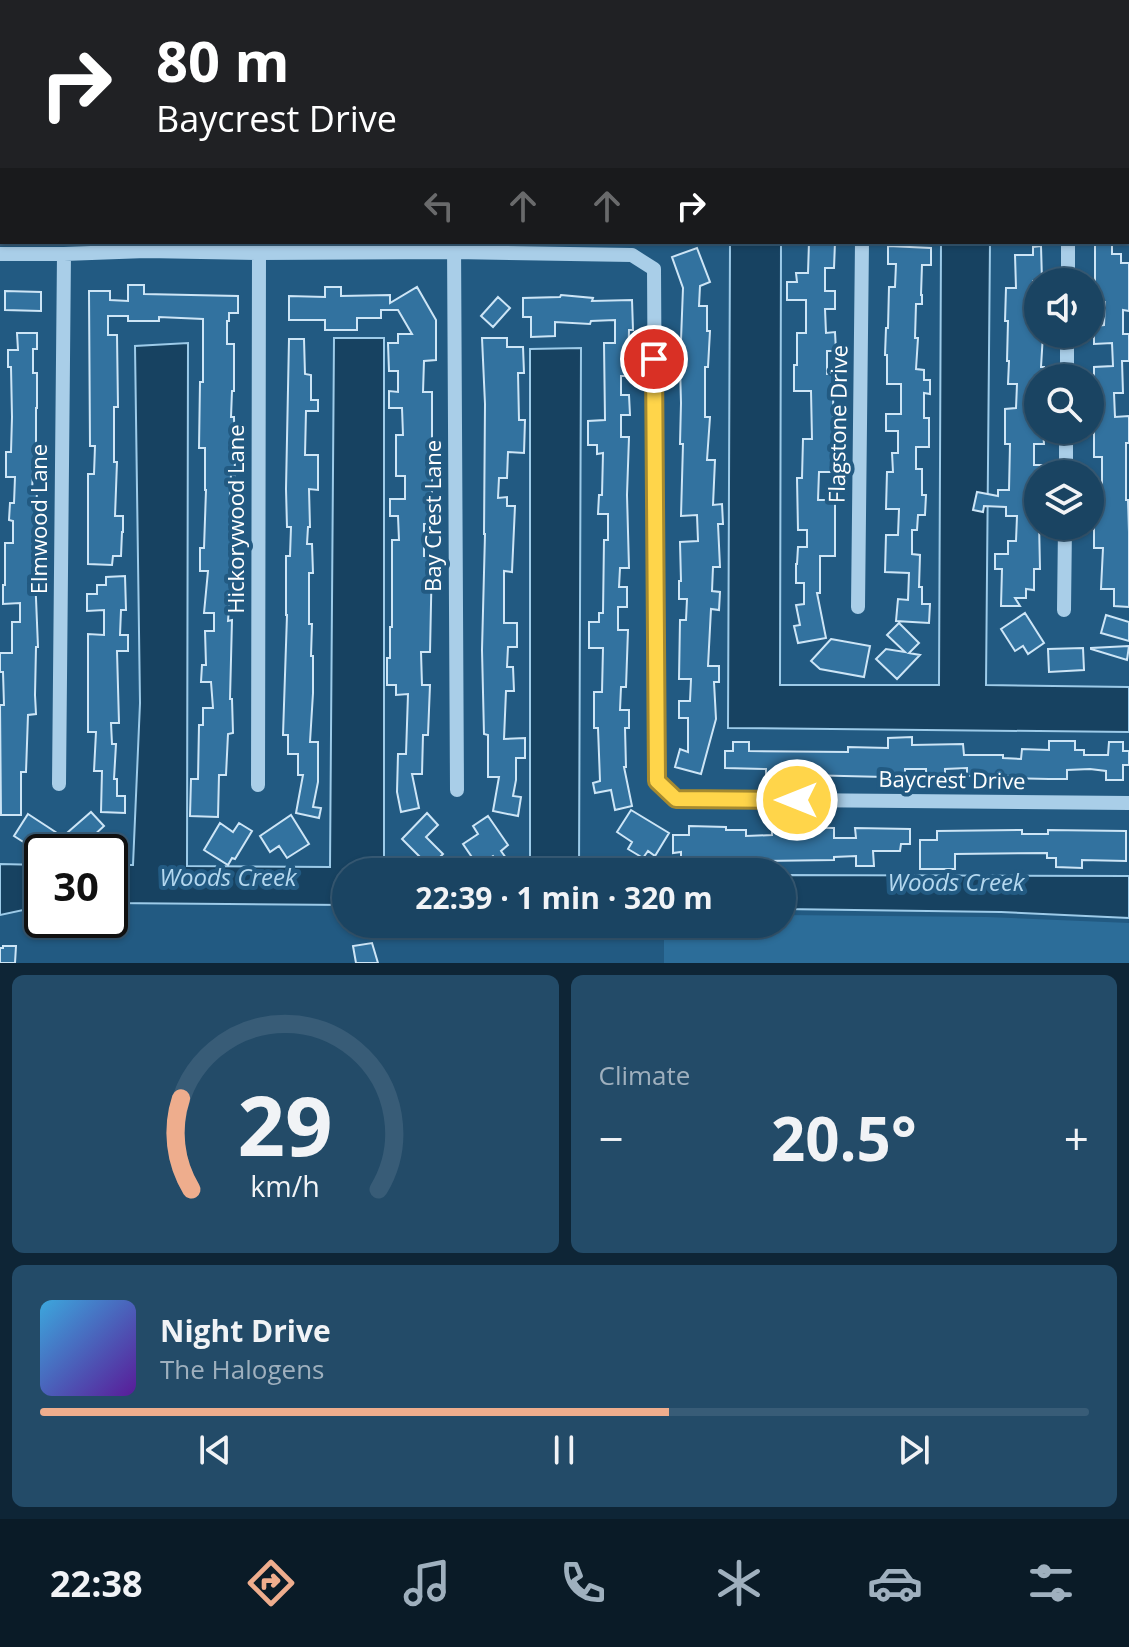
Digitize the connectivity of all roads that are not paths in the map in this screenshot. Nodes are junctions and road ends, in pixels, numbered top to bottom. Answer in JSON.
{"nodes":[{"id":1,"x":862,"y":244,"type":"edge"},
{"id":2,"x":1068,"y":244,"type":"edge"},
{"id":3,"x":146,"y":246,"type":"edge"},
{"id":4,"x":454,"y":247,"type":"edge"},
{"id":5,"x":259,"y":253,"type":"junction"},
{"id":6,"x":0,"y":254,"type":"edge"},
{"id":7,"x":64,"y":254,"type":"junction"},
{"id":8,"x":1068,"y":268,"type":"edge"},
{"id":9,"x":1065,"y":540,"type":"edge"},
{"id":10,"x":858,"y":607,"type":"dead end"},
{"id":11,"x":1064,"y":610,"type":"dead end"},
{"id":12,"x":59,"y":784,"type":"dead end"},
{"id":13,"x":258,"y":785,"type":"dead end"},
{"id":14,"x":457,"y":790,"type":"dead end"},
{"id":15,"x":1129,"y":803,"type":"edge"}],
"edges":[{"from":1,"to":10,"type":"street","name":"Flagstone Drive"},
{"from":2,"to":8,"type":"street"},
{"from":3,"to":5,"type":"street","name":"Baycrest Drive"},
{"from":3,"to":7,"type":"street","name":"Baycrest Drive"},
{"from":4,"to":5,"type":"street","name":"Baycrest Drive"},
{"from":4,"to":14,"type":"street","name":"Bay Crest Lane"},
{"from":4,"to":15,"type":"street","name":"Baycrest Drive"},
{"from":5,"to":13,"type":"street","name":"Hickorywood Lane"},
{"from":6,"to":7,"type":"street","name":"Baycrest Drive"},
{"from":7,"to":12,"type":"street","name":"Elmwood Lane"},
{"from":9,"to":11,"type":"street"}]}
